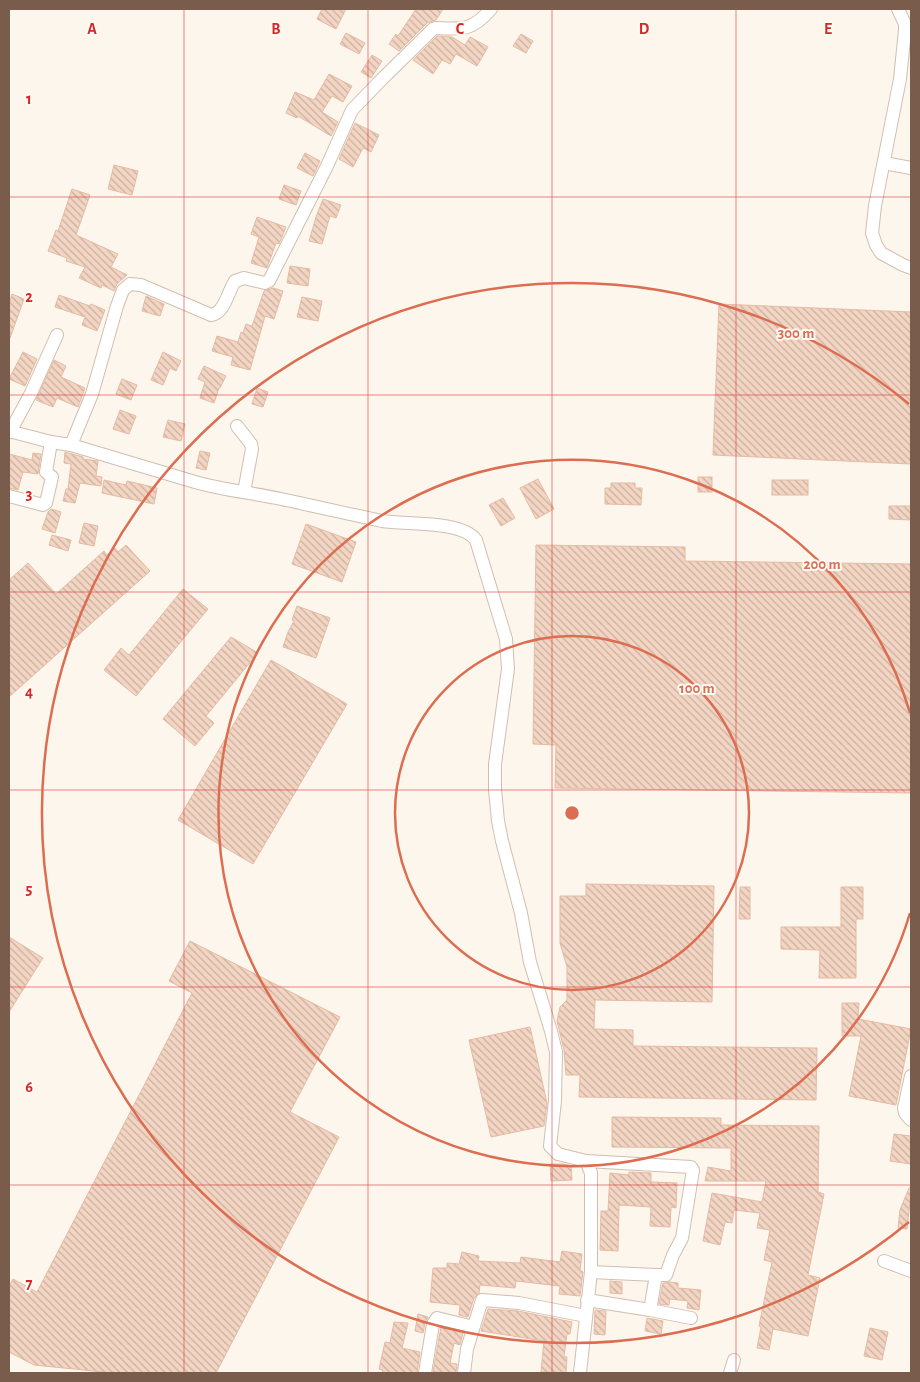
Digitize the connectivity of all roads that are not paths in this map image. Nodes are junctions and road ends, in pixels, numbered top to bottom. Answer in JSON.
{"nodes":[{"id":1,"x":491,"y":9,"type":"edge"},
{"id":2,"x":898,"y":10,"type":"edge"},
{"id":3,"x":911,"y":15,"type":"edge"},
{"id":4,"x":884,"y":163,"type":"junction"},
{"id":5,"x":911,"y":168,"type":"edge"},
{"id":6,"x":911,"y":268,"type":"edge"},
{"id":7,"x":57,"y":335,"type":"dead end"},
{"id":8,"x":237,"y":426,"type":"dead end"},
{"id":9,"x":10,"y":432,"type":"edge"},
{"id":10,"x":51,"y":442,"type":"junction"},
{"id":11,"x":71,"y":445,"type":"junction"},
{"id":12,"x":244,"y":492,"type":"junction"},
{"id":13,"x":9,"y":496,"type":"edge"},
{"id":14,"x":911,"y":1076,"type":"edge"},
{"id":15,"x":911,"y":1120,"type":"edge"},
{"id":16,"x":586,"y":1161,"type":"junction"},
{"id":17,"x":884,"y":1261,"type":"dead end"},
{"id":18,"x":911,"y":1271,"type":"edge"},
{"id":19,"x":591,"y":1272,"type":"junction"},
{"id":20,"x":656,"y":1276,"type":"junction"},
{"id":21,"x":587,"y":1300,"type":"junction"},
{"id":22,"x":650,"y":1310,"type":"junction"},
{"id":23,"x":586,"y":1316,"type":"junction"},
{"id":24,"x":691,"y":1318,"type":"dead end"},
{"id":25,"x":473,"y":1325,"type":"junction"},
{"id":26,"x":734,"y":1360,"type":"dead end"},
{"id":27,"x":425,"y":1373,"type":"edge"},
{"id":28,"x":464,"y":1373,"type":"edge"},
{"id":29,"x":580,"y":1373,"type":"edge"},
{"id":30,"x":730,"y":1373,"type":"edge"}],
"edges":[{"from":1,"to":11,"type":"street"},
{"from":2,"to":3,"type":"street"},
{"from":2,"to":4,"type":"street"},
{"from":4,"to":5,"type":"street"},
{"from":4,"to":6,"type":"street"},
{"from":7,"to":9,"type":"street"},
{"from":8,"to":12,"type":"street"},
{"from":9,"to":10,"type":"street"},
{"from":10,"to":11,"type":"street"},
{"from":10,"to":13,"type":"street"},
{"from":11,"to":12,"type":"street"},
{"from":12,"to":16,"type":"street"},
{"from":14,"to":15,"type":"street"},
{"from":16,"to":19,"type":"street"},
{"from":16,"to":20,"type":"street"},
{"from":17,"to":18,"type":"street"},
{"from":19,"to":20,"type":"street"},
{"from":19,"to":21,"type":"street"},
{"from":20,"to":22,"type":"street"},
{"from":21,"to":22,"type":"street"},
{"from":21,"to":23,"type":"street"},
{"from":22,"to":24,"type":"street"},
{"from":23,"to":25,"type":"street"},
{"from":23,"to":29,"type":"street"},
{"from":25,"to":27,"type":"street"},
{"from":25,"to":28,"type":"street"},
{"from":26,"to":30,"type":"street"}]}
